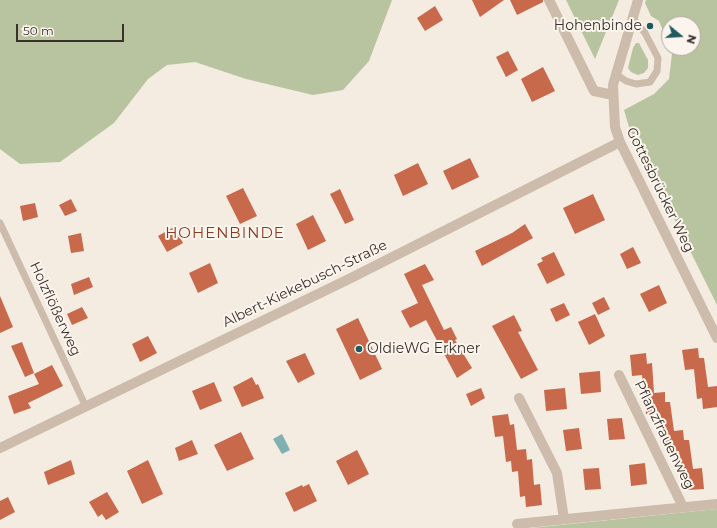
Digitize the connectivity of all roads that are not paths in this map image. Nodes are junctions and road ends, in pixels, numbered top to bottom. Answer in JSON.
{"nodes":[{"id":1,"x":548,"y":0,"type":"edge"},
{"id":2,"x":638,"y":0,"type":"edge"},
{"id":3,"x":632,"y":17,"type":"junction"},
{"id":4,"x":616,"y":74,"type":"junction"},
{"id":5,"x":613,"y":95,"type":"junction"},
{"id":6,"x":620,"y":142,"type":"junction"},
{"id":7,"x":0,"y":223,"type":"edge"},
{"id":8,"x":717,"y":338,"type":"edge"},
{"id":9,"x":619,"y":375,"type":"dead end"},
{"id":10,"x":519,"y":398,"type":"dead end"},
{"id":11,"x":85,"y":406,"type":"junction"},
{"id":12,"x":0,"y":448,"type":"edge"},
{"id":13,"x":717,"y":504,"type":"edge"},
{"id":14,"x":683,"y":508,"type":"junction"},
{"id":15,"x":564,"y":519,"type":"junction"},
{"id":16,"x":517,"y":524,"type":"dead end"}],
"edges":[{"from":1,"to":5,"type":"street"},
{"from":2,"to":3,"type":"street","name":"Gottesbrücker Weg"},
{"from":3,"to":4,"type":"street","name":"Gottesbrücker Weg"},
{"from":3,"to":4,"type":"lane"},
{"from":4,"to":5,"type":"street","name":"Gottesbrücker Weg"},
{"from":5,"to":6,"type":"street","name":"Gottesbrücker Weg"},
{"from":6,"to":8,"type":"street","name":"Gottesbrücker Weg"},
{"from":6,"to":11,"type":"street","name":"Albert-Kiekebusch-Straße"},
{"from":7,"to":11,"type":"lane","name":"Holzflößerweg"},
{"from":9,"to":14,"type":"street","name":"Pflanzfrauenweg"},
{"from":10,"to":15,"type":"street"},
{"from":11,"to":12,"type":"street","name":"Albert-Kiekebusch-Straße"},
{"from":13,"to":14,"type":"street","name":"Pflanzfrauenweg"},
{"from":14,"to":15,"type":"street","name":"Pflanzfrauenweg"},
{"from":15,"to":16,"type":"street","name":"Pflanzfrauenweg"}]}
